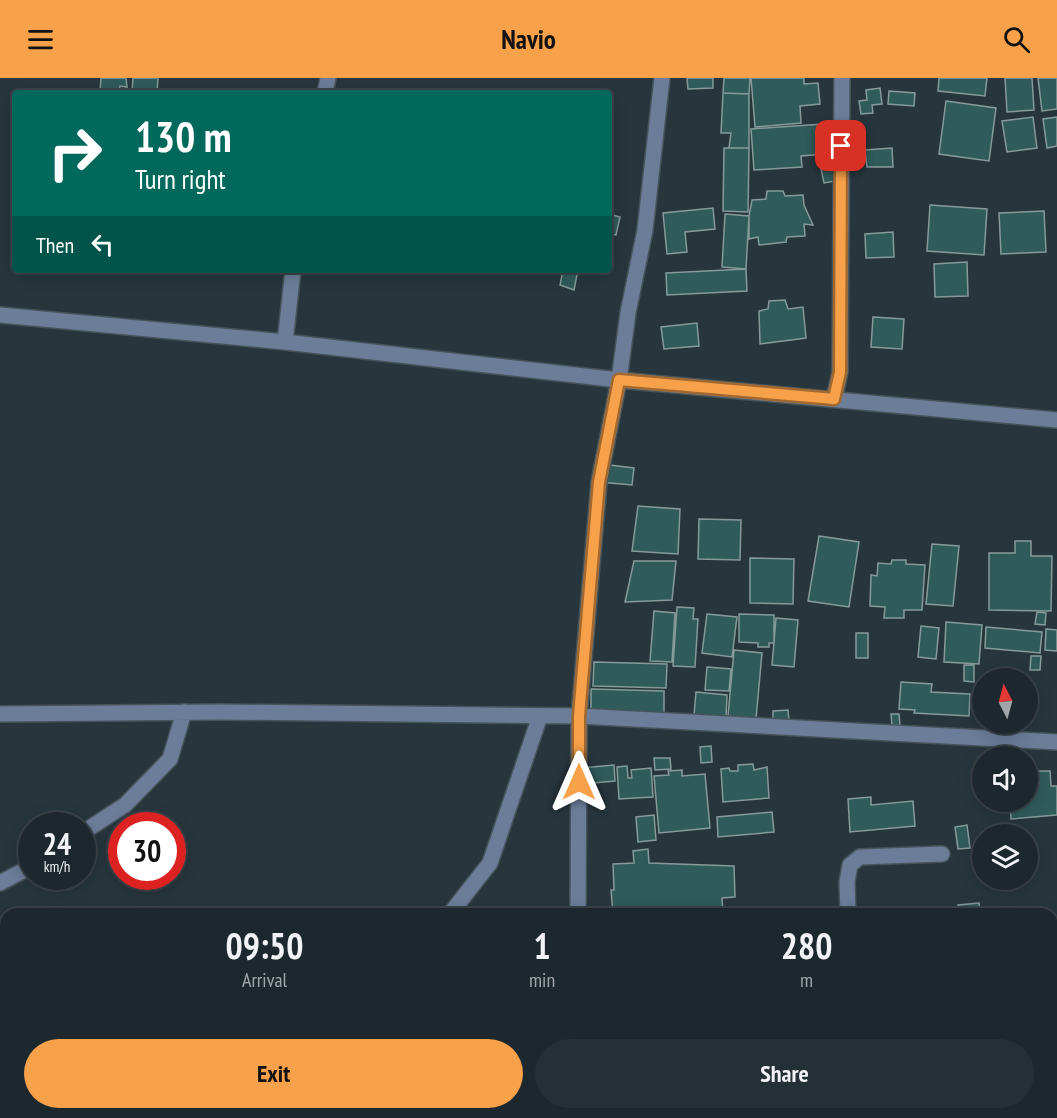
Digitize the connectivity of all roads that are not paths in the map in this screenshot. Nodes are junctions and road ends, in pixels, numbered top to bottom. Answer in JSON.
{"nodes":[{"id":1,"x":662,"y":78,"type":"edge"},
{"id":2,"x":842,"y":78,"type":"edge"},
{"id":3,"x":293,"y":273,"type":"edge"},
{"id":4,"x":0,"y":315,"type":"edge"},
{"id":5,"x":285,"y":342,"type":"junction"},
{"id":6,"x":619,"y":380,"type":"junction"},
{"id":7,"x":834,"y":399,"type":"junction"},
{"id":8,"x":1057,"y":420,"type":"edge"},
{"id":9,"x":184,"y":712,"type":"junction"},
{"id":10,"x":0,"y":714,"type":"edge"},
{"id":11,"x":540,"y":716,"type":"junction"},
{"id":12,"x":579,"y":716,"type":"junction"},
{"id":13,"x":1057,"y":742,"type":"edge"},
{"id":14,"x":96,"y":824,"type":"edge"},
{"id":15,"x":942,"y":854,"type":"dead end"},
{"id":16,"x":18,"y":873,"type":"edge"},
{"id":17,"x":0,"y":883,"type":"edge"},
{"id":18,"x":455,"y":908,"type":"edge"},
{"id":19,"x":578,"y":908,"type":"edge"},
{"id":20,"x":848,"y":908,"type":"edge"}],
"edges":[{"from":1,"to":6,"type":"street"},
{"from":2,"to":7,"type":"street"},
{"from":3,"to":5,"type":"street"},
{"from":4,"to":5,"type":"street"},
{"from":5,"to":6,"type":"street"},
{"from":6,"to":7,"type":"street"},
{"from":6,"to":12,"type":"street"},
{"from":7,"to":8,"type":"street"},
{"from":9,"to":10,"type":"street"},
{"from":9,"to":11,"type":"street"},
{"from":9,"to":14,"type":"street"},
{"from":11,"to":12,"type":"street"},
{"from":11,"to":18,"type":"street"},
{"from":12,"to":13,"type":"street"},
{"from":12,"to":19,"type":"street"},
{"from":15,"to":20,"type":"street"},
{"from":16,"to":17,"type":"street"}]}
